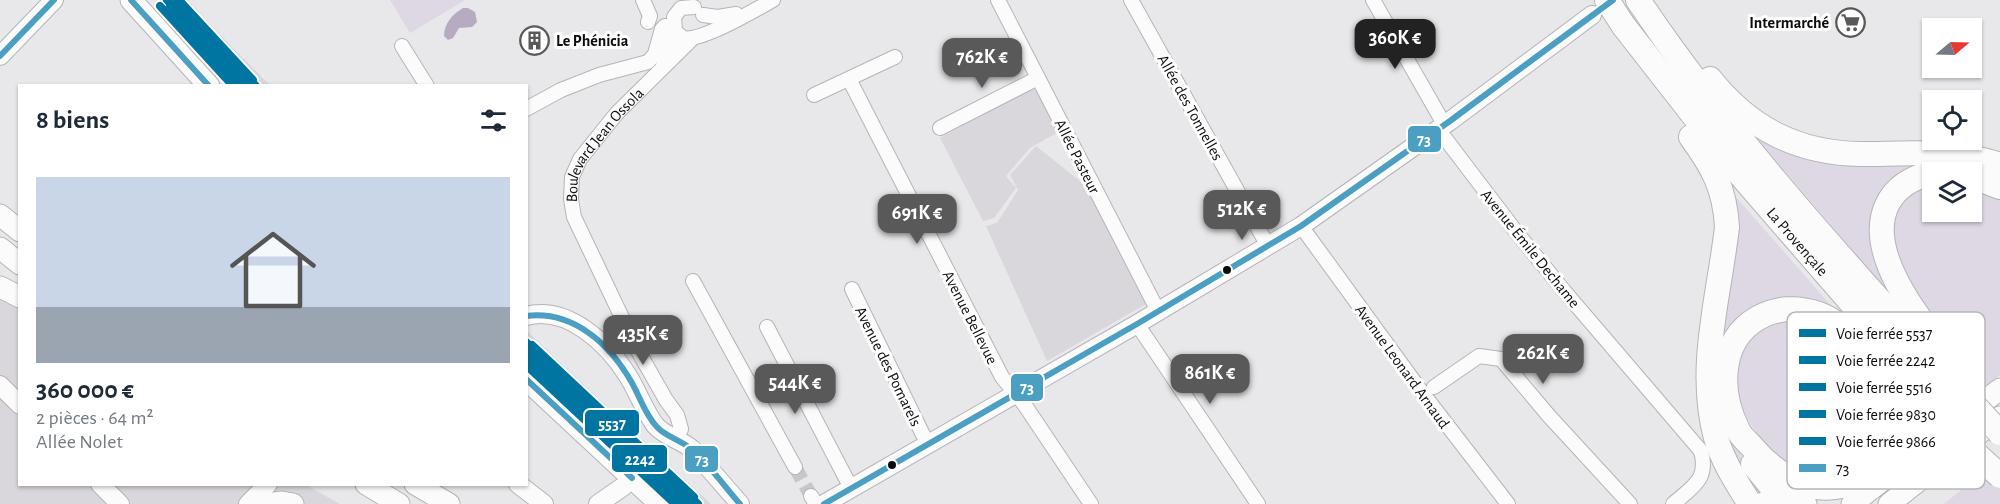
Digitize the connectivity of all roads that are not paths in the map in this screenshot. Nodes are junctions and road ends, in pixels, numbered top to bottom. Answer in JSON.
{"nodes":[{"id":1,"x":54,"y":0,"type":"edge"},
{"id":2,"x":131,"y":0,"type":"edge"},
{"id":3,"x":643,"y":0,"type":"edge"},
{"id":4,"x":772,"y":0,"type":"edge"},
{"id":5,"x":998,"y":0,"type":"edge"},
{"id":6,"x":1131,"y":0,"type":"edge"},
{"id":7,"x":1373,"y":0,"type":"edge"},
{"id":8,"x":1639,"y":0,"type":"edge"},
{"id":9,"x":675,"y":6,"type":"edge"},
{"id":10,"x":695,"y":8,"type":"edge"},
{"id":11,"x":757,"y":8,"type":"junction"},
{"id":12,"x":1600,"y":8,"type":"edge"},
{"id":13,"x":648,"y":22,"type":"dead end"},
{"id":14,"x":1623,"y":25,"type":"junction"},
{"id":15,"x":674,"y":29,"type":"junction"},
{"id":16,"x":696,"y":37,"type":"junction"},
{"id":17,"x":402,"y":46,"type":"dead end"},
{"id":18,"x":0,"y":56,"type":"edge"},
{"id":19,"x":895,"y":57,"type":"dead end"},
{"id":20,"x":663,"y":67,"type":"junction"},
{"id":21,"x":1038,"y":78,"type":"junction"},
{"id":22,"x":849,"y":79,"type":"junction"},
{"id":23,"x":207,"y":84,"type":"edge"},
{"id":24,"x":426,"y":84,"type":"edge"},
{"id":25,"x":814,"y":95,"type":"dead end"},
{"id":26,"x":528,"y":108,"type":"edge"},
{"id":27,"x":1441,"y":127,"type":"junction"},
{"id":28,"x":940,"y":128,"type":"dead end"},
{"id":29,"x":2000,"y":165,"type":"edge"},
{"id":30,"x":1922,"y":177,"type":"edge"},
{"id":31,"x":1982,"y":180,"type":"edge"},
{"id":32,"x":2000,"y":187,"type":"edge"},
{"id":33,"x":0,"y":215,"type":"edge"},
{"id":34,"x":1301,"y":226,"type":"junction"},
{"id":35,"x":18,"y":229,"type":"edge"},
{"id":36,"x":1268,"y":246,"type":"junction"},
{"id":37,"x":0,"y":248,"type":"edge"},
{"id":38,"x":18,"y":262,"type":"edge"},
{"id":39,"x":693,"y":281,"type":"dead end"},
{"id":40,"x":0,"y":287,"type":"edge"},
{"id":41,"x":852,"y":290,"type":"dead end"},
{"id":42,"x":18,"y":296,"type":"edge"},
{"id":43,"x":1158,"y":311,"type":"junction"},
{"id":44,"x":1811,"y":312,"type":"edge"},
{"id":45,"x":1854,"y":312,"type":"edge"},
{"id":46,"x":1893,"y":312,"type":"edge"},
{"id":47,"x":1917,"y":312,"type":"edge"},
{"id":48,"x":528,"y":316,"type":"edge"},
{"id":49,"x":1137,"y":324,"type":"junction"},
{"id":50,"x":767,"y":327,"type":"dead end"},
{"id":51,"x":528,"y":381,"type":"edge"},
{"id":52,"x":0,"y":386,"type":"edge"},
{"id":53,"x":1434,"y":387,"type":"dead end"},
{"id":54,"x":2000,"y":389,"type":"edge"},
{"id":55,"x":1014,"y":393,"type":"junction"},
{"id":56,"x":1985,"y":401,"type":"edge"},
{"id":57,"x":18,"y":403,"type":"edge"},
{"id":58,"x":1985,"y":407,"type":"edge"},
{"id":59,"x":1985,"y":413,"type":"edge"},
{"id":60,"x":2000,"y":417,"type":"edge"},
{"id":61,"x":2000,"y":422,"type":"edge"},
{"id":62,"x":1985,"y":429,"type":"edge"},
{"id":63,"x":1739,"y":432,"type":"junction"},
{"id":64,"x":2000,"y":433,"type":"edge"},
{"id":65,"x":676,"y":438,"type":"junction"},
{"id":66,"x":927,"y":443,"type":"junction"},
{"id":67,"x":1985,"y":460,"type":"edge"},
{"id":68,"x":795,"y":467,"type":"tunnel mouth"},
{"id":69,"x":2000,"y":475,"type":"edge"},
{"id":70,"x":1787,"y":477,"type":"edge"},
{"id":71,"x":632,"y":478,"type":"junction"},
{"id":72,"x":102,"y":486,"type":"edge"},
{"id":73,"x":266,"y":486,"type":"edge"},
{"id":74,"x":290,"y":486,"type":"edge"},
{"id":75,"x":369,"y":486,"type":"edge"},
{"id":76,"x":419,"y":486,"type":"edge"},
{"id":77,"x":520,"y":486,"type":"edge"},
{"id":78,"x":851,"y":488,"type":"junction"},
{"id":79,"x":1871,"y":489,"type":"edge"},
{"id":80,"x":1909,"y":489,"type":"edge"},
{"id":81,"x":653,"y":501,"type":"edge"},
{"id":82,"x":817,"y":501,"type":"edge"},
{"id":83,"x":1771,"y":501,"type":"edge"},
{"id":84,"x":541,"y":503,"type":"edge"},
{"id":85,"x":1891,"y":503,"type":"edge"},
{"id":86,"x":120,"y":504,"type":"edge"},
{"id":87,"x":248,"y":504,"type":"edge"},
{"id":88,"x":267,"y":504,"type":"edge"},
{"id":89,"x":293,"y":504,"type":"edge"},
{"id":90,"x":298,"y":504,"type":"edge"},
{"id":91,"x":399,"y":504,"type":"edge"},
{"id":92,"x":449,"y":504,"type":"edge"},
{"id":93,"x":597,"y":504,"type":"edge"},
{"id":94,"x":740,"y":504,"type":"edge"},
{"id":95,"x":1091,"y":504,"type":"edge"},
{"id":96,"x":1258,"y":504,"type":"edge"},
{"id":97,"x":1508,"y":504,"type":"edge"},
{"id":98,"x":1630,"y":504,"type":"edge"},
{"id":99,"x":1673,"y":504,"type":"edge"},
{"id":100,"x":1749,"y":504,"type":"edge"},
{"id":101,"x":1806,"y":504,"type":"edge"},
{"id":102,"x":1852,"y":504,"type":"edge"}],
"edges":[{"from":1,"to":18,"type":"main road"},
{"from":2,"to":23,"type":"main road"},
{"from":3,"to":13,"type":"street"},
{"from":4,"to":11,"type":"street","name":"Boulevard Jean Ossola"},
{"from":5,"to":21,"type":"street","name":"Allée Pasteur"},
{"from":6,"to":36,"type":"street","name":"Allée des Tonnelles"},
{"from":7,"to":27,"type":"street","name":"Avenue Émile Dechame"},
{"from":8,"to":29,"type":"highway"},
{"from":8,"to":46,"type":"highway","name":"La Provençale"},
{"from":9,"to":10,"type":"street","name":"Boulevard Jean Ossola"},
{"from":9,"to":15,"type":"street","name":"Boulevard Jean Ossola"},
{"from":10,"to":11,"type":"street","name":"Boulevard Jean Ossola"},
{"from":10,"to":16,"type":"street"},
{"from":11,"to":16,"type":"street","name":"Boulevard Jean Ossola"},
{"from":12,"to":14,"type":"highway","name":"La Provençale"},
{"from":12,"to":27,"type":"main road"},
{"from":14,"to":45,"type":"highway","name":"La Provençale"},
{"from":14,"to":100,"type":"highway"},
{"from":15,"to":16,"type":"street"},
{"from":15,"to":20,"type":"street","name":"Boulevard Jean Ossola"},
{"from":15,"to":26,"type":"street"},
{"from":16,"to":20,"type":"street","name":"Boulevard Jean Ossola"},
{"from":17,"to":24,"type":"street"},
{"from":19,"to":22,"type":"street"},
{"from":20,"to":65,"type":"street","name":"Boulevard Jean Ossola"},
{"from":21,"to":28,"type":"street"},
{"from":21,"to":43,"type":"street","name":"Allée Pasteur"},
{"from":22,"to":25,"type":"street"},
{"from":22,"to":55,"type":"street","name":"Avenue Bellevue"},
{"from":27,"to":34,"type":"main road"},
{"from":27,"to":99,"type":"street","name":"Avenue Émile Dechame"},
{"from":30,"to":47,"type":"highway"},
{"from":31,"to":32,"type":"highway"},
{"from":33,"to":35,"type":"main road"},
{"from":34,"to":36,"type":"main road"},
{"from":34,"to":97,"type":"street","name":"Avenue Leonard Arnaud"},
{"from":36,"to":43,"type":"main road"},
{"from":37,"to":38,"type":"main road"},
{"from":39,"to":68,"type":"street"},
{"from":40,"to":42,"type":"main road"},
{"from":41,"to":66,"type":"street","name":"Avenue des Pomarels"},
{"from":43,"to":49,"type":"main road"},
{"from":44,"to":63,"type":"highway"},
{"from":48,"to":65,"type":"main road"},
{"from":49,"to":55,"type":"main road"},
{"from":49,"to":96,"type":"street"},
{"from":50,"to":78,"type":"street"},
{"from":51,"to":71,"type":"main road"},
{"from":52,"to":57,"type":"main road"},
{"from":53,"to":98,"type":"street"},
{"from":54,"to":56,"type":"main road"},
{"from":55,"to":66,"type":"main road"},
{"from":55,"to":95,"type":"street","name":"Avenue Bellevue"},
{"from":58,"to":61,"type":"highway"},
{"from":59,"to":64,"type":"highway","name":"La Provençale","bridge":true},
{"from":60,"to":62,"type":"main road"},
{"from":63,"to":70,"type":"highway"},
{"from":63,"to":83,"type":"highway"},
{"from":65,"to":94,"type":"main road"},
{"from":66,"to":78,"type":"main road"},
{"from":67,"to":69,"type":"highway","bridge":true},
{"from":71,"to":81,"type":"main road"},
{"from":71,"to":93,"type":"main road"},
{"from":72,"to":86,"type":"main road"},
{"from":73,"to":87,"type":"main road"},
{"from":74,"to":90,"type":"main road"},
{"from":75,"to":91,"type":"main road"},
{"from":76,"to":92,"type":"main road"},
{"from":77,"to":84,"type":"main road"},
{"from":78,"to":82,"type":"main road"},
{"from":79,"to":102,"type":"main road"},
{"from":80,"to":85,"type":"main road"},
{"from":83,"to":101,"type":"main road"},
{"from":88,"to":89,"type":"main road"}]}
